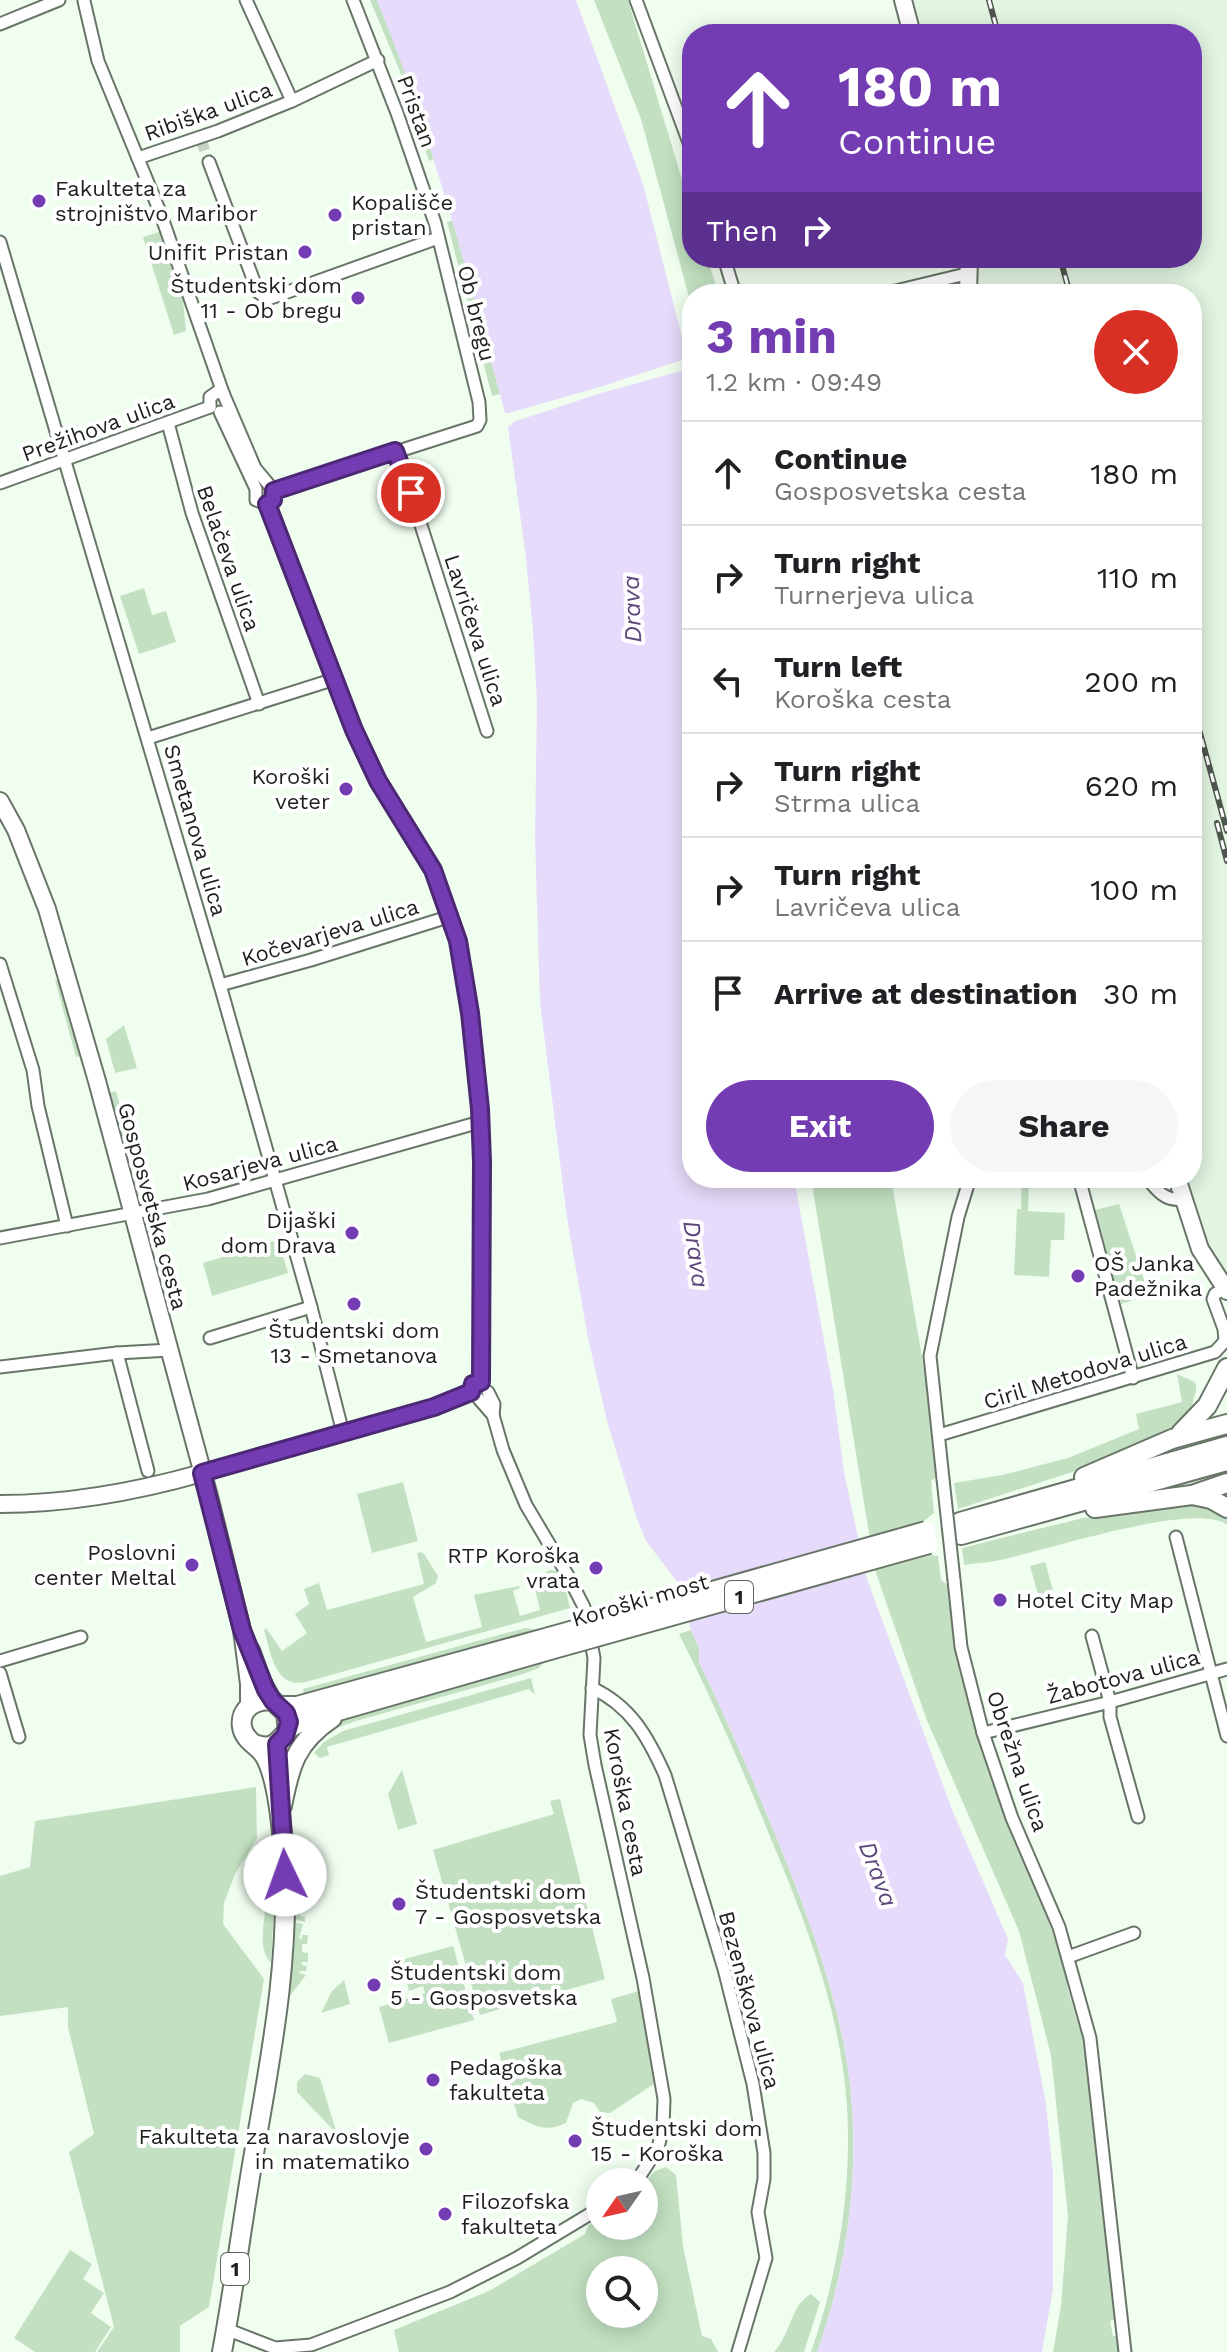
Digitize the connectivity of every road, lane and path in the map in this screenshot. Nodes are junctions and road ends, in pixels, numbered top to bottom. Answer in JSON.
{"nodes":[{"id":1,"x":59,"y":0,"type":"edge"},
{"id":2,"x":81,"y":0,"type":"edge"},
{"id":3,"x":246,"y":0,"type":"edge"},
{"id":4,"x":353,"y":0,"type":"edge"},
{"id":5,"x":636,"y":0,"type":"edge"},
{"id":6,"x":903,"y":0,"type":"edge"},
{"id":7,"x":0,"y":24,"type":"edge"},
{"id":8,"x":909,"y":24,"type":"edge"},
{"id":9,"x":378,"y":60,"type":"junction"},
{"id":10,"x":292,"y":101,"type":"junction"},
{"id":11,"x":682,"y":124,"type":"edge"},
{"id":12,"x":138,"y":158,"type":"junction"},
{"id":13,"x":209,"y":162,"type":"tunnel mouth"},
{"id":14,"x":438,"y":238,"type":"junction"},
{"id":15,"x":0,"y":242,"type":"edge"},
{"id":16,"x":964,"y":268,"type":"edge"},
{"id":17,"x":914,"y":284,"type":"edge"},
{"id":18,"x":223,"y":405,"type":"junction"},
{"id":19,"x":168,"y":423,"type":"junction"},
{"id":20,"x":395,"y":451,"type":"junction"},
{"id":21,"x":66,"y":460,"type":"junction"},
{"id":22,"x":0,"y":483,"type":"edge"},
{"id":23,"x":266,"y":488,"type":"junction"},
{"id":24,"x":267,"y":504,"type":"junction"},
{"id":25,"x":335,"y":679,"type":"junction"},
{"id":26,"x":259,"y":704,"type":"junction"},
{"id":27,"x":487,"y":731,"type":"dead end"},
{"id":28,"x":148,"y":738,"type":"junction"},
{"id":29,"x":0,"y":801,"type":"edge"},
{"id":30,"x":451,"y":916,"type":"junction"},
{"id":31,"x":0,"y":964,"type":"edge"},
{"id":32,"x":220,"y":985,"type":"junction"},
{"id":33,"x":480,"y":1122,"type":"junction"},
{"id":34,"x":276,"y":1180,"type":"junction"},
{"id":35,"x":967,"y":1188,"type":"edge"},
{"id":36,"x":1082,"y":1188,"type":"edge"},
{"id":37,"x":1156,"y":1188,"type":"edge"},
{"id":38,"x":1180,"y":1188,"type":"edge"},
{"id":39,"x":1184,"y":1199,"type":"junction"},
{"id":40,"x":131,"y":1215,"type":"junction"},
{"id":41,"x":67,"y":1226,"type":"junction"},
{"id":42,"x":0,"y":1238,"type":"edge"},
{"id":43,"x":1226,"y":1290,"type":"edge"},
{"id":44,"x":311,"y":1307,"type":"junction"},
{"id":45,"x":210,"y":1338,"type":"dead end"},
{"id":46,"x":170,"y":1350,"type":"junction"},
{"id":47,"x":117,"y":1353,"type":"junction"},
{"id":48,"x":0,"y":1367,"type":"edge"},
{"id":49,"x":1227,"y":1368,"type":"edge"},
{"id":50,"x":1133,"y":1378,"type":"junction"},
{"id":51,"x":1227,"y":1387,"type":"edge"},
{"id":52,"x":480,"y":1391,"type":"junction"},
{"id":53,"x":1227,"y":1402,"type":"edge"},
{"id":54,"x":1227,"y":1424,"type":"edge"},
{"id":55,"x":343,"y":1433,"type":"junction"},
{"id":56,"x":939,"y":1435,"type":"junction"},
{"id":57,"x":1172,"y":1439,"type":"junction"},
{"id":58,"x":1227,"y":1446,"type":"edge"},
{"id":59,"x":1227,"y":1461,"type":"edge"},
{"id":60,"x":148,"y":1471,"type":"dead end"},
{"id":61,"x":202,"y":1473,"type":"junction"},
{"id":62,"x":1227,"y":1483,"type":"edge"},
{"id":63,"x":1192,"y":1495,"type":"junction"},
{"id":64,"x":0,"y":1504,"type":"edge"},
{"id":65,"x":1038,"y":1507,"type":"junction"},
{"id":66,"x":1227,"y":1508,"type":"edge"},
{"id":67,"x":960,"y":1528,"type":"dead end"},
{"id":68,"x":934,"y":1536,"type":"dead end"},
{"id":69,"x":1176,"y":1537,"type":"dead end"},
{"id":70,"x":242,"y":1630,"type":"junction"},
{"id":71,"x":1092,"y":1636,"type":"dead end"},
{"id":72,"x":81,"y":1637,"type":"dead end"},
{"id":73,"x":549,"y":1644,"type":"junction"},
{"id":74,"x":0,"y":1661,"type":"edge"},
{"id":75,"x":1227,"y":1669,"type":"edge"},
{"id":76,"x":0,"y":1673,"type":"edge"},
{"id":77,"x":1212,"y":1673,"type":"junction"},
{"id":78,"x":592,"y":1688,"type":"junction"},
{"id":79,"x":1110,"y":1702,"type":"junction"},
{"id":80,"x":277,"y":1704,"type":"junction"},
{"id":81,"x":249,"y":1706,"type":"junction"},
{"id":82,"x":352,"y":1707,"type":"junction"},
{"id":83,"x":983,"y":1733,"type":"junction"},
{"id":84,"x":1227,"y":1736,"type":"edge"},
{"id":85,"x":19,"y":1737,"type":"dead end"},
{"id":86,"x":282,"y":1738,"type":"junction"},
{"id":87,"x":254,"y":1744,"type":"junction"},
{"id":88,"x":280,"y":1814,"type":"junction"},
{"id":89,"x":1138,"y":1817,"type":"dead end"},
{"id":90,"x":1134,"y":1933,"type":"dead end"},
{"id":91,"x":1068,"y":1957,"type":"junction"},
{"id":92,"x":645,"y":2168,"type":"edge"},
{"id":93,"x":586,"y":2216,"type":"edge"},
{"id":94,"x":226,"y":2329,"type":"junction"},
{"id":95,"x":311,"y":2349,"type":"edge"},
{"id":96,"x":222,"y":2352,"type":"edge"},
{"id":97,"x":738,"y":2352,"type":"edge"},
{"id":98,"x":1125,"y":2352,"type":"edge"}],
"edges":[{"from":1,"to":7,"type":"street"},
{"from":2,"to":12,"type":"street"},
{"from":3,"to":10,"type":"street","name":"Ribiška ulica"},
{"from":4,"to":9,"type":"street","name":"Pristan"},
{"from":5,"to":11,"type":"street"},
{"from":6,"to":8,"type":"street"},
{"from":9,"to":10,"type":"street","name":"Ribiška ulica"},
{"from":9,"to":14,"type":"street","name":"Pristan"},
{"from":10,"to":12,"type":"street","name":"Ribiška ulica"},
{"from":12,"to":18,"type":"street"},
{"from":13,"to":14,"type":"street"},
{"from":14,"to":20,"type":"street","name":"Ob bregu"},
{"from":15,"to":21,"type":"street","name":"Smetanova ulica"},
{"from":16,"to":17,"type":"street"},
{"from":18,"to":19,"type":"street","name":"Prežihova ulica"},
{"from":18,"to":23,"type":"street"},
{"from":19,"to":21,"type":"street","name":"Prežihova ulica"},
{"from":19,"to":26,"type":"street","name":"Belačeva ulica"},
{"from":20,"to":23,"type":"street"},
{"from":20,"to":27,"type":"street","name":"Lavričeva ulica"},
{"from":21,"to":22,"type":"street","name":"Prežihova ulica"},
{"from":21,"to":28,"type":"street","name":"Smetanova ulica"},
{"from":23,"to":24,"type":"street"},
{"from":23,"to":24,"type":"street"},
{"from":24,"to":25,"type":"street"},
{"from":25,"to":26,"type":"street"},
{"from":25,"to":30,"type":"street"},
{"from":26,"to":28,"type":"street"},
{"from":28,"to":32,"type":"street","name":"Smetanova ulica"},
{"from":29,"to":40,"type":"street","name":"Gosposvetska cesta"},
{"from":30,"to":32,"type":"street","name":"Kočevarjeva ulica"},
{"from":30,"to":33,"type":"street"},
{"from":31,"to":41,"type":"street"},
{"from":32,"to":34,"type":"street","name":"Smetanova ulica"},
{"from":33,"to":34,"type":"street","name":"Kosarjeva ulica"},
{"from":33,"to":52,"type":"street"},
{"from":34,"to":40,"type":"street","name":"Kosarjeva ulica"},
{"from":34,"to":44,"type":"street","name":"Smetanova ulica"},
{"from":35,"to":56,"type":"street","name":"Obrežna ulica"},
{"from":36,"to":50,"type":"street"},
{"from":37,"to":39,"type":"street"},
{"from":38,"to":39,"type":"street"},
{"from":39,"to":43,"type":"street"},
{"from":40,"to":41,"type":"street","name":"Kosarjeva ulica"},
{"from":40,"to":46,"type":"street","name":"Gosposvetska cesta"},
{"from":41,"to":42,"type":"street","name":"Kosarjeva ulica"},
{"from":43,"to":50,"type":"street","name":"Ciril Metodova ulica"},
{"from":44,"to":45,"type":"street"},
{"from":44,"to":55,"type":"street","name":"Smetanova ulica"},
{"from":46,"to":47,"type":"street"},
{"from":46,"to":61,"type":"street","name":"Gosposvetska cesta"},
{"from":47,"to":48,"type":"street"},
{"from":47,"to":60,"type":"street"},
{"from":49,"to":57,"type":"main road"},
{"from":50,"to":56,"type":"street","name":"Ciril Metodova ulica"},
{"from":51,"to":53,"type":"main road"},
{"from":52,"to":55,"type":"street"},
{"from":52,"to":78,"type":"street","name":"Koroška cesta"},
{"from":54,"to":57,"type":"main road"},
{"from":55,"to":61,"type":"street"},
{"from":56,"to":83,"type":"street","name":"Obrežna ulica","bridge":true},
{"from":57,"to":65,"type":"main road"},
{"from":58,"to":65,"type":"main road"},
{"from":59,"to":65,"type":"main road"},
{"from":61,"to":64,"type":"street"},
{"from":61,"to":70,"type":"street","name":"Gosposvetska cesta"},
{"from":62,"to":63,"type":"main road"},
{"from":63,"to":65,"type":"main road"},
{"from":63,"to":66,"type":"main road"},
{"from":65,"to":67,"type":"main road"},
{"from":68,"to":73,"type":"main road","name":"Koroški most","number":"1","bridge":true},
{"from":69,"to":77,"type":"street"},
{"from":70,"to":80,"type":"street"},
{"from":70,"to":81,"type":"street"},
{"from":71,"to":79,"type":"street"},
{"from":72,"to":74,"type":"street"},
{"from":73,"to":80,"type":"main road","number":"1"},
{"from":73,"to":82,"type":"main road","number":"1"},
{"from":75,"to":77,"type":"street","name":"Žabotova ulica"},
{"from":76,"to":85,"type":"street"},
{"from":77,"to":79,"type":"street","name":"Žabotova ulica"},
{"from":77,"to":84,"type":"street"},
{"from":78,"to":92,"type":"street","name":"Koroška cesta"},
{"from":78,"to":97,"type":"street","name":"Bezenškova ulica"},
{"from":79,"to":83,"type":"street","name":"Žabotova ulica"},
{"from":79,"to":89,"type":"street"},
{"from":80,"to":81,"type":"main road","number":"1"},
{"from":80,"to":86,"type":"main road"},
{"from":81,"to":87,"type":"main road","number":"1"},
{"from":82,"to":86,"type":"main road","number":"1"},
{"from":82,"to":88,"type":"main road","number":"1"},
{"from":83,"to":91,"type":"street","name":"Obrežna ulica"},
{"from":86,"to":87,"type":"main road"},
{"from":86,"to":88,"type":"main road","number":"1"},
{"from":87,"to":88,"type":"main road","number":"1"},
{"from":88,"to":94,"type":"main road","number":"1"},
{"from":90,"to":91,"type":"street"},
{"from":91,"to":98,"type":"street","name":"Obrežna ulica"},
{"from":93,"to":95,"type":"street"},
{"from":94,"to":95,"type":"street"},
{"from":94,"to":96,"type":"main road","number":"1"}]}
